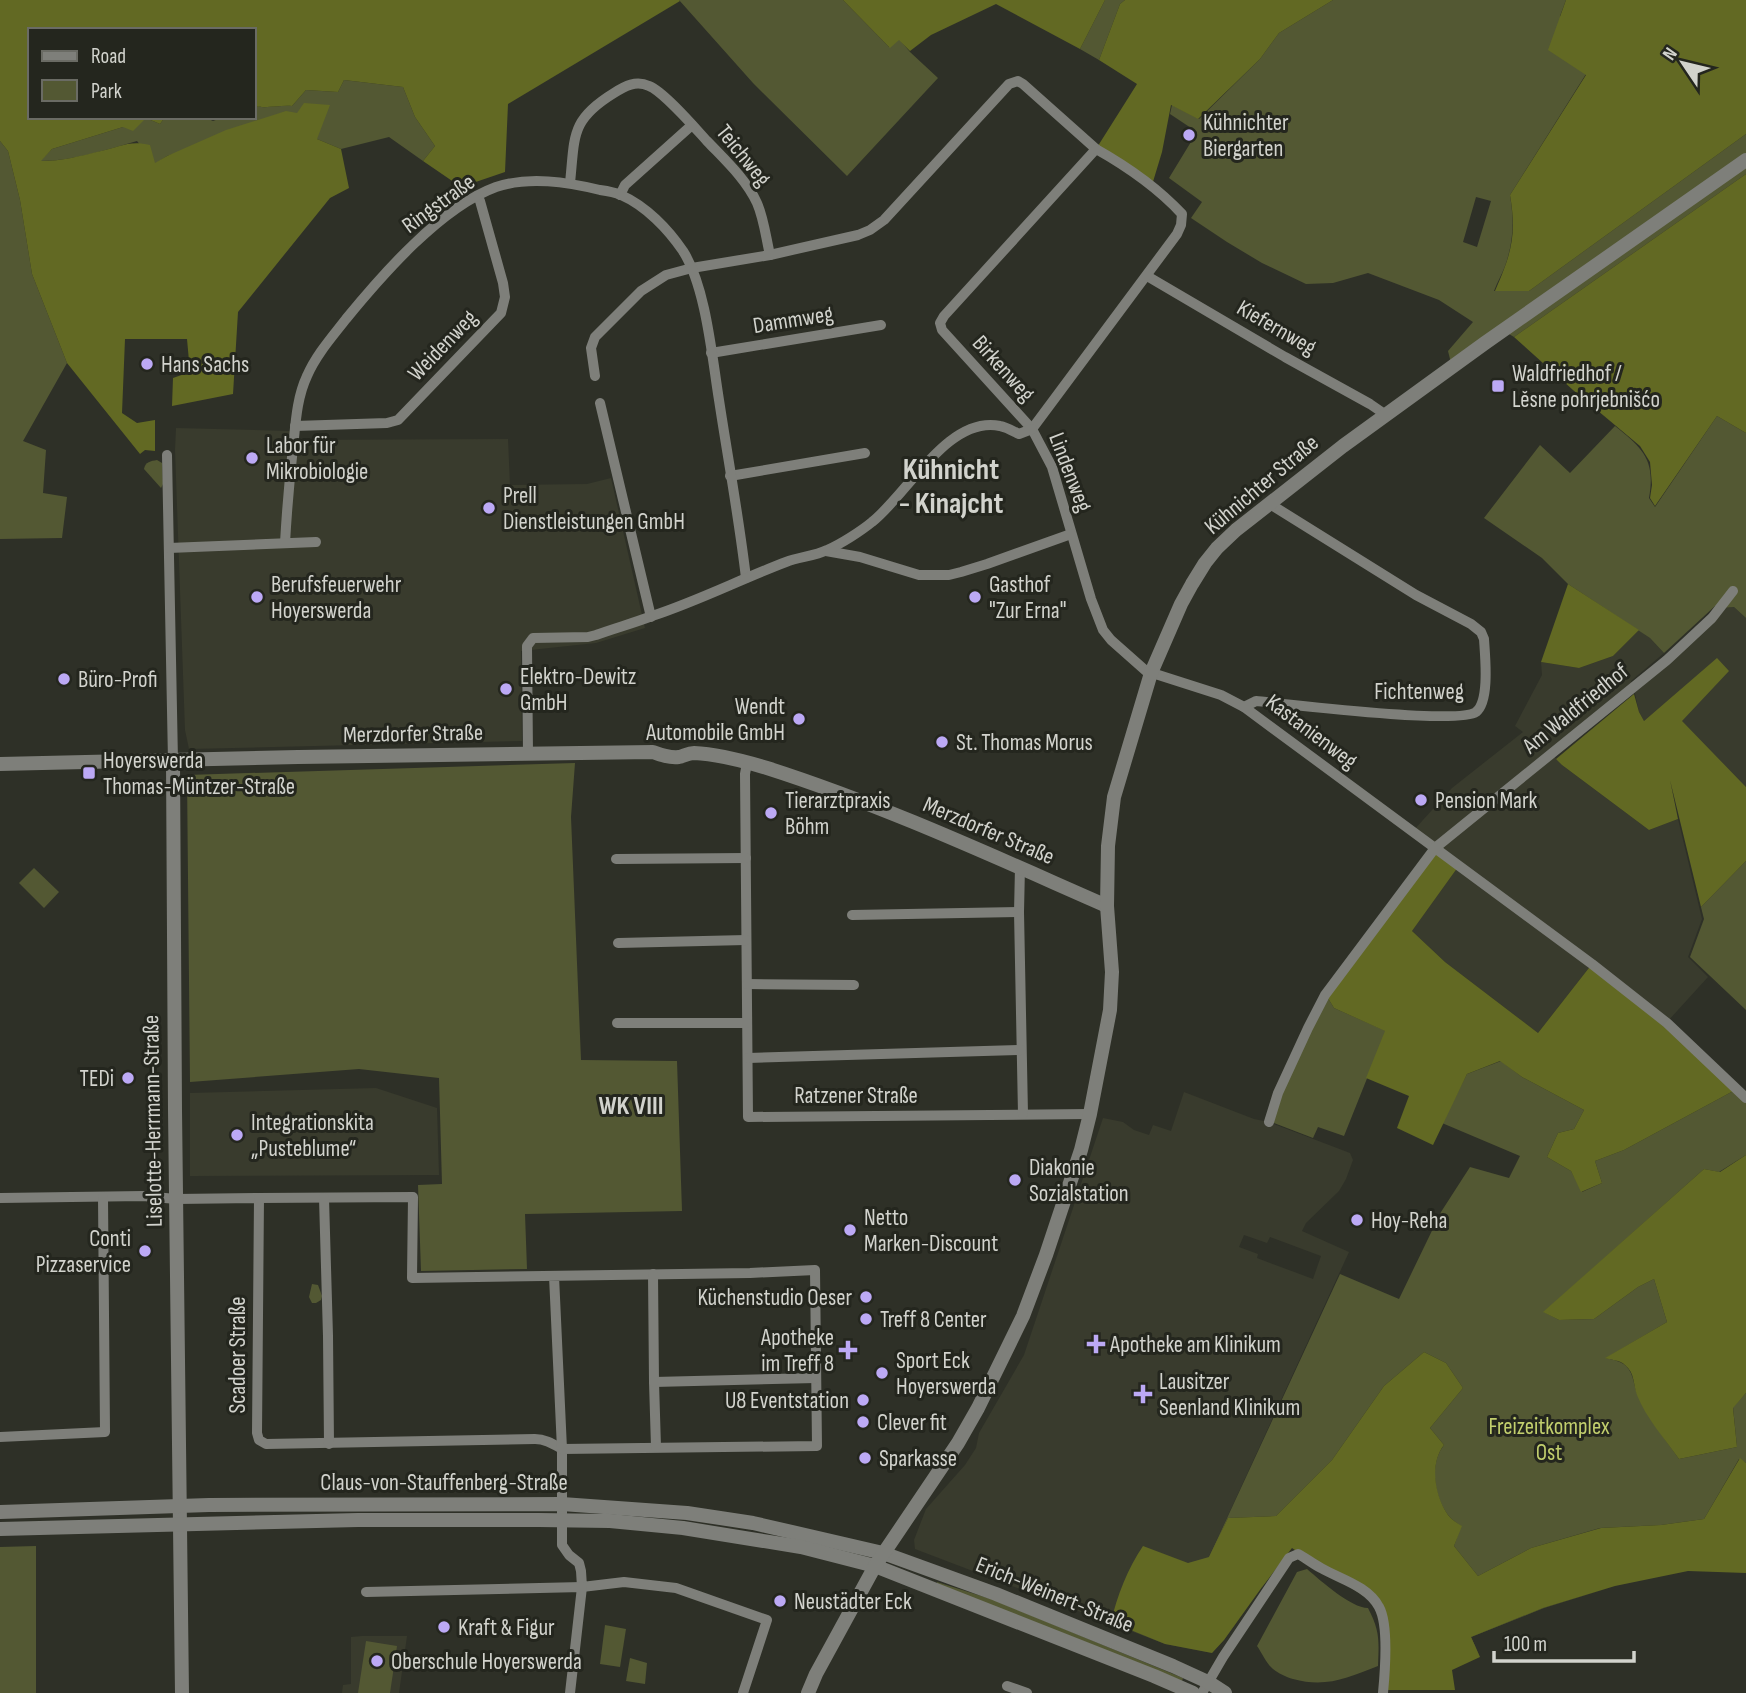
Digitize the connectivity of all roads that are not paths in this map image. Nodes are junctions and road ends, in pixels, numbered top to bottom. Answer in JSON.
{"nodes":[{"id":1,"x":692,"y":125,"type":"junction"},
{"id":2,"x":1096,"y":149,"type":"junction"},
{"id":3,"x":1746,"y":160,"type":"edge"},
{"id":4,"x":570,"y":183,"type":"junction"},
{"id":5,"x":620,"y":195,"type":"junction"},
{"id":6,"x":477,"y":196,"type":"junction"},
{"id":7,"x":770,"y":255,"type":"junction"},
{"id":8,"x":692,"y":268,"type":"junction"},
{"id":9,"x":1147,"y":276,"type":"junction"},
{"id":10,"x":881,"y":325,"type":"dead end"},
{"id":11,"x":711,"y":353,"type":"junction"},
{"id":12,"x":596,"y":376,"type":"dead end"},
{"id":13,"x":600,"y":403,"type":"dead end"},
{"id":14,"x":1386,"y":415,"type":"junction"},
{"id":15,"x":295,"y":426,"type":"junction"},
{"id":16,"x":1032,"y":429,"type":"junction"},
{"id":17,"x":865,"y":453,"type":"dead end"},
{"id":18,"x":167,"y":455,"type":"dead end"},
{"id":19,"x":730,"y":475,"type":"junction"},
{"id":20,"x":1270,"y":504,"type":"junction"},
{"id":21,"x":1071,"y":534,"type":"junction"},
{"id":22,"x":849,"y":536,"type":"junction"},
{"id":23,"x":316,"y":542,"type":"dead end"},
{"id":24,"x":285,"y":543,"type":"junction"},
{"id":25,"x":169,"y":548,"type":"junction"},
{"id":26,"x":826,"y":551,"type":"junction"},
{"id":27,"x":852,"y":556,"type":"junction"},
{"id":28,"x":746,"y":578,"type":"junction"},
{"id":29,"x":1733,"y":591,"type":"dead end"},
{"id":30,"x":651,"y":617,"type":"junction"},
{"id":31,"x":1151,"y":673,"type":"junction"},
{"id":32,"x":1244,"y":707,"type":"junction"},
{"id":33,"x":528,"y":754,"type":"junction"},
{"id":34,"x":173,"y":761,"type":"junction"},
{"id":35,"x":747,"y":762,"type":"junction"},
{"id":36,"x":0,"y":764,"type":"edge"},
{"id":37,"x":1435,"y":848,"type":"junction"},
{"id":38,"x":746,"y":858,"type":"junction"},
{"id":39,"x":616,"y":859,"type":"dead end"},
{"id":40,"x":1020,"y":867,"type":"junction"},
{"id":41,"x":1107,"y":906,"type":"junction"},
{"id":42,"x":1019,"y":912,"type":"junction"},
{"id":43,"x":852,"y":915,"type":"dead end"},
{"id":44,"x":746,"y":940,"type":"junction"},
{"id":45,"x":618,"y":943,"type":"dead end"},
{"id":46,"x":747,"y":984,"type":"junction"},
{"id":47,"x":854,"y":985,"type":"dead end"},
{"id":48,"x":617,"y":1023,"type":"dead end"},
{"id":49,"x":747,"y":1023,"type":"junction"},
{"id":50,"x":1021,"y":1050,"type":"junction"},
{"id":51,"x":748,"y":1058,"type":"junction"},
{"id":52,"x":1746,"y":1098,"type":"edge"},
{"id":53,"x":1023,"y":1114,"type":"junction"},
{"id":54,"x":1090,"y":1114,"type":"junction"},
{"id":55,"x":1269,"y":1122,"type":"dead end"},
{"id":56,"x":103,"y":1197,"type":"junction"},
{"id":57,"x":0,"y":1198,"type":"edge"},
{"id":58,"x":260,"y":1198,"type":"junction"},
{"id":59,"x":324,"y":1198,"type":"junction"},
{"id":60,"x":176,"y":1199,"type":"junction"},
{"id":61,"x":653,"y":1274,"type":"junction"},
{"id":62,"x":554,"y":1276,"type":"junction"},
{"id":63,"x":816,"y":1378,"type":"junction"},
{"id":64,"x":654,"y":1382,"type":"junction"},
{"id":65,"x":0,"y":1437,"type":"edge"},
{"id":66,"x":329,"y":1444,"type":"junction"},
{"id":67,"x":656,"y":1447,"type":"junction"},
{"id":68,"x":562,"y":1449,"type":"junction"},
{"id":69,"x":562,"y":1504,"type":"junction"},
{"id":70,"x":180,"y":1506,"type":"junction"},
{"id":71,"x":0,"y":1513,"type":"edge"},
{"id":72,"x":561,"y":1520,"type":"junction"},
{"id":73,"x":180,"y":1525,"type":"junction"},
{"id":74,"x":0,"y":1529,"type":"edge"},
{"id":75,"x":879,"y":1560,"type":"junction"},
{"id":76,"x":582,"y":1587,"type":"junction"},
{"id":77,"x":366,"y":1592,"type":"dead end"},
{"id":78,"x":1007,"y":1686,"type":"dead end"},
{"id":79,"x":1205,"y":1688,"type":"edge"},
{"id":80,"x":183,"y":1693,"type":"edge"},
{"id":81,"x":570,"y":1693,"type":"edge"},
{"id":82,"x":743,"y":1693,"type":"edge"},
{"id":83,"x":808,"y":1693,"type":"edge"},
{"id":84,"x":1027,"y":1693,"type":"edge"},
{"id":85,"x":1194,"y":1693,"type":"edge"},
{"id":86,"x":1225,"y":1693,"type":"edge"},
{"id":87,"x":1383,"y":1693,"type":"edge"}],
"edges":[{"from":1,"to":4,"type":"street","name":"Teichweg"},
{"from":1,"to":5,"type":"street","name":"Teichweg"},
{"from":1,"to":7,"type":"street","name":"Teichweg"},
{"from":2,"to":7,"type":"street","name":"Birkenweg"},
{"from":2,"to":9,"type":"street","name":"Birkenweg"},
{"from":2,"to":16,"type":"street","name":"Birkenweg"},
{"from":3,"to":14,"type":"street","name":"Kühnichter Straße"},
{"from":4,"to":5,"type":"street","name":"Ringstraße"},
{"from":4,"to":6,"type":"street","name":"Ringstraße"},
{"from":5,"to":8,"type":"street","name":"Ringstraße"},
{"from":6,"to":15,"type":"street","name":"Ringstraße"},
{"from":6,"to":15,"type":"street","name":"Weidenweg"},
{"from":7,"to":8,"type":"street"},
{"from":8,"to":11,"type":"street","name":"Ringstraße"},
{"from":8,"to":12,"type":"street"},
{"from":9,"to":14,"type":"street","name":"Kiefernweg"},
{"from":9,"to":16,"type":"street","name":"Birkenweg"},
{"from":10,"to":11,"type":"street","name":"Dammweg"},
{"from":11,"to":19,"type":"street","name":"Ringstraße"},
{"from":13,"to":30,"type":"street"},
{"from":14,"to":20,"type":"street","name":"Kühnichter Straße"},
{"from":15,"to":24,"type":"street"},
{"from":16,"to":21,"type":"street","name":"Lindenweg"},
{"from":16,"to":22,"type":"street","name":"Lindenweg"},
{"from":17,"to":19,"type":"street"},
{"from":18,"to":25,"type":"street","name":"Liselotte-Herrmann-Straße"},
{"from":19,"to":28,"type":"street","name":"Ringstraße"},
{"from":20,"to":31,"type":"street","name":"Kühnichter Straße"},
{"from":20,"to":32,"type":"street","name":"Fichtenweg"},
{"from":21,"to":27,"type":"street","name":"Lindenweg"},
{"from":21,"to":31,"type":"street","name":"Lindenweg"},
{"from":22,"to":26,"type":"street","name":"Lindenweg"},
{"from":22,"to":27,"type":"street"},
{"from":23,"to":24,"type":"street"},
{"from":24,"to":25,"type":"street"},
{"from":25,"to":34,"type":"street","name":"Liselotte-Herrmann-Straße"},
{"from":26,"to":27,"type":"street","name":"Lindenweg"},
{"from":26,"to":28,"type":"street","name":"Lindenweg"},
{"from":28,"to":30,"type":"street","name":"Lindenweg"},
{"from":29,"to":37,"type":"street","name":"Am Waldfriedhof"},
{"from":30,"to":33,"type":"street","name":"Lindenweg"},
{"from":31,"to":32,"type":"street","name":"Kastanienweg"},
{"from":31,"to":41,"type":"street","name":"Kühnichter Straße"},
{"from":32,"to":37,"type":"street","name":"Kastanienweg"},
{"from":33,"to":34,"type":"street","name":"Merzdorfer Straße"},
{"from":33,"to":35,"type":"street","name":"Merzdorfer Straße"},
{"from":34,"to":36,"type":"street","name":"Merzdorfer Straße"},
{"from":34,"to":60,"type":"street","name":"Liselotte-Herrmann-Straße"},
{"from":35,"to":38,"type":"street","name":"Ratzener Straße"},
{"from":35,"to":40,"type":"street","name":"Merzdorfer Straße"},
{"from":37,"to":52,"type":"street","name":"Kastanienweg"},
{"from":37,"to":55,"type":"street"},
{"from":38,"to":39,"type":"street"},
{"from":38,"to":44,"type":"street","name":"Ratzener Straße"},
{"from":40,"to":41,"type":"street","name":"Merzdorfer Straße"},
{"from":40,"to":42,"type":"street"},
{"from":41,"to":54,"type":"street","name":"Kühnichter Straße"},
{"from":42,"to":43,"type":"street"},
{"from":42,"to":50,"type":"street"},
{"from":44,"to":45,"type":"street"},
{"from":44,"to":46,"type":"street","name":"Ratzener Straße"},
{"from":46,"to":47,"type":"street"},
{"from":46,"to":49,"type":"street","name":"Ratzener Straße"},
{"from":48,"to":49,"type":"street"},
{"from":49,"to":51,"type":"street","name":"Ratzener Straße"},
{"from":50,"to":51,"type":"street","name":"Ratzener Straße"},
{"from":50,"to":53,"type":"street"},
{"from":51,"to":53,"type":"street","name":"Ratzener Straße"},
{"from":53,"to":54,"type":"street","name":"Ratzener Straße"},
{"from":54,"to":75,"type":"street","name":"Kühnichter Straße"},
{"from":56,"to":57,"type":"street"},
{"from":56,"to":60,"type":"street"},
{"from":56,"to":65,"type":"street"},
{"from":58,"to":59,"type":"street"},
{"from":58,"to":60,"type":"street"},
{"from":58,"to":66,"type":"street","name":"Scadoer Straße"},
{"from":59,"to":62,"type":"street"},
{"from":59,"to":66,"type":"street"},
{"from":60,"to":70,"type":"street","name":"Liselotte-Herrmann-Straße"},
{"from":61,"to":62,"type":"street"},
{"from":61,"to":63,"type":"street"},
{"from":61,"to":64,"type":"street"},
{"from":62,"to":68,"type":"street"},
{"from":63,"to":64,"type":"street"},
{"from":63,"to":67,"type":"street","name":"Scadoer Straße"},
{"from":64,"to":67,"type":"street"},
{"from":66,"to":68,"type":"street","name":"Scadoer Straße"},
{"from":67,"to":68,"type":"street","name":"Scadoer Straße"},
{"from":68,"to":69,"type":"street"},
{"from":69,"to":70,"type":"street","name":"Claus-von-Stauffenberg-Straße"},
{"from":69,"to":72,"type":"street"},
{"from":69,"to":75,"type":"street","name":"Claus-von-Stauffenberg-Straße"},
{"from":70,"to":71,"type":"street","name":"Claus-von-Stauffenberg-Straße"},
{"from":70,"to":73,"type":"street","name":"Liselotte-Herrmann-Straße"},
{"from":72,"to":73,"type":"street","name":"Claus-von-Stauffenberg-Straße"},
{"from":72,"to":75,"type":"street","name":"Claus-von-Stauffenberg-Straße"},
{"from":72,"to":76,"type":"street"},
{"from":73,"to":74,"type":"street","name":"Claus-von-Stauffenberg-Straße"},
{"from":73,"to":80,"type":"street","name":"Liselotte-Herrmann-Straße"},
{"from":75,"to":79,"type":"street","name":"Erich-Weinert-Straße"},
{"from":75,"to":83,"type":"street","name":"Kühnichter Straße"},
{"from":75,"to":85,"type":"street","name":"Erich-Weinert-Straße"},
{"from":76,"to":77,"type":"street"},
{"from":76,"to":81,"type":"street"},
{"from":76,"to":82,"type":"street"},
{"from":78,"to":84,"type":"street"},
{"from":79,"to":86,"type":"street","name":"Erich-Weinert-Straße"},
{"from":79,"to":87,"type":"street"}]}
